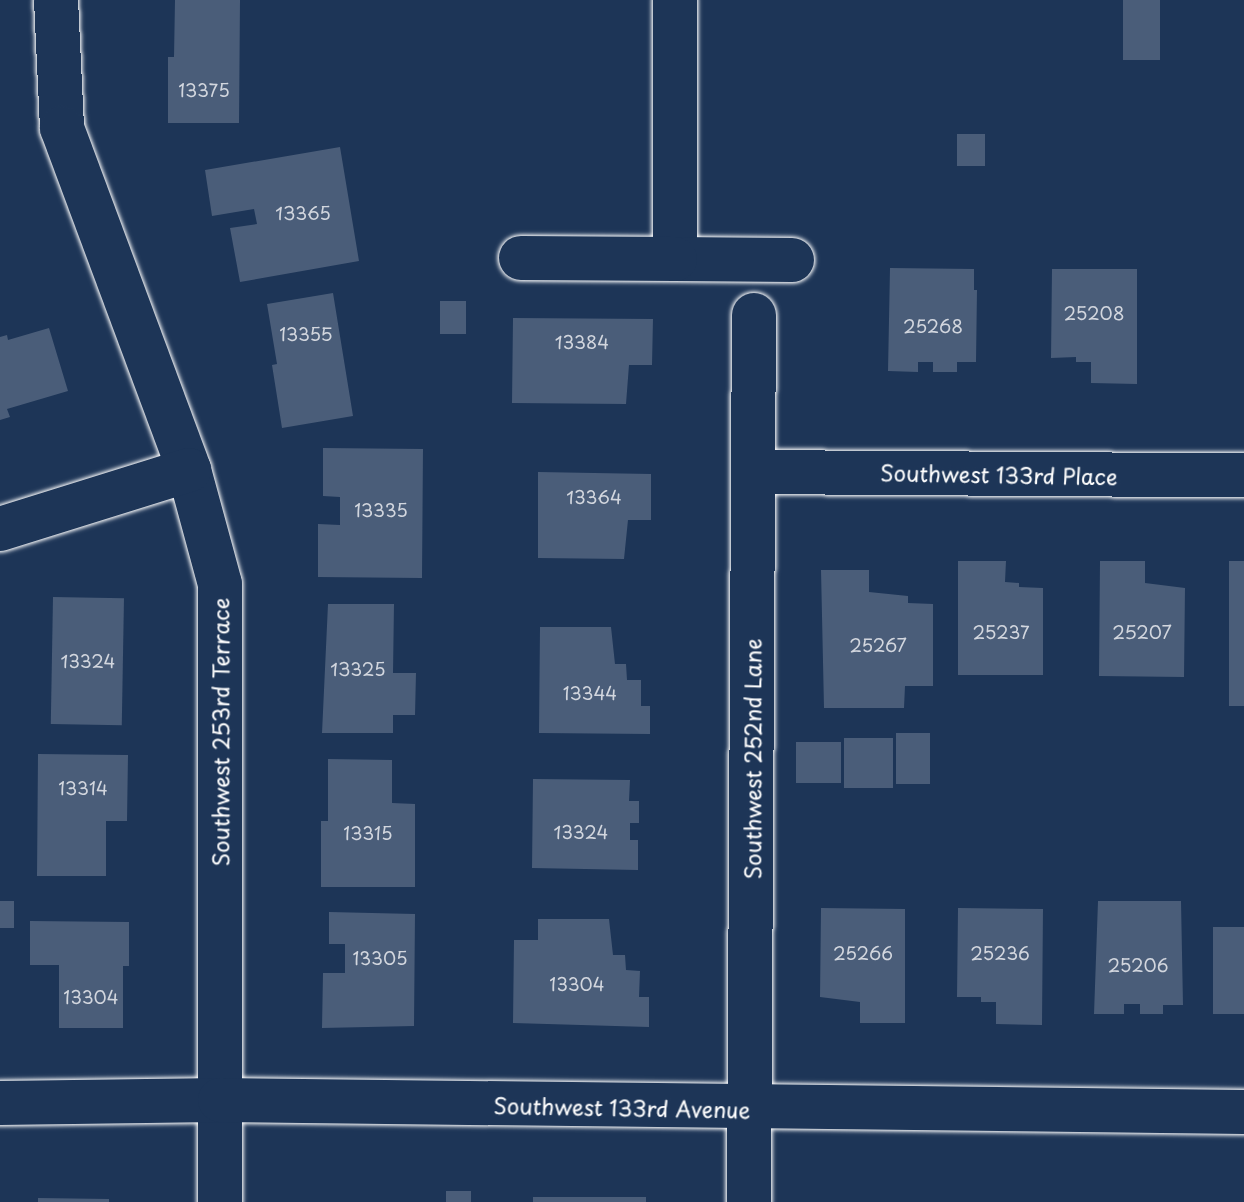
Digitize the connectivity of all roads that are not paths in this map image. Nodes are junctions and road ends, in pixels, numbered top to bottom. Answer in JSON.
{"nodes":[{"id":1,"x":56,"y":0,"type":"edge"},
{"id":2,"x":675,"y":0,"type":"edge"},
{"id":3,"x":521,"y":258,"type":"dead end"},
{"id":4,"x":675,"y":259,"type":"junction"},
{"id":5,"x":792,"y":260,"type":"dead end"},
{"id":6,"x":754,"y":315,"type":"dead end"},
{"id":7,"x":189,"y":470,"type":"junction"},
{"id":8,"x":753,"y":472,"type":"junction"},
{"id":9,"x":1244,"y":475,"type":"edge"},
{"id":10,"x":0,"y":529,"type":"edge"},
{"id":11,"x":220,"y":1100,"type":"junction"},
{"id":12,"x":0,"y":1103,"type":"edge"},
{"id":13,"x":750,"y":1109,"type":"junction"},
{"id":14,"x":1244,"y":1112,"type":"edge"},
{"id":15,"x":220,"y":1202,"type":"edge"},
{"id":16,"x":749,"y":1202,"type":"edge"}],
"edges":[{"from":1,"to":7,"type":"street","name":"Southwest 253rd Terrace"},
{"from":2,"to":4,"type":"street"},
{"from":3,"to":4,"type":"street"},
{"from":4,"to":5,"type":"street"},
{"from":6,"to":8,"type":"street","name":"Southwest 252nd Lane"},
{"from":7,"to":10,"type":"street"},
{"from":7,"to":11,"type":"street","name":"Southwest 253rd Terrace"},
{"from":8,"to":9,"type":"street","name":"Southwest 133rd Place"},
{"from":8,"to":13,"type":"street","name":"Southwest 252nd Lane"},
{"from":11,"to":12,"type":"street","name":"Southwest 133rd Avenue"},
{"from":11,"to":13,"type":"street","name":"Southwest 133rd Avenue"},
{"from":11,"to":15,"type":"street","name":"Southwest 253rd Terrace"},
{"from":13,"to":14,"type":"street","name":"Southwest 133rd Avenue"},
{"from":13,"to":16,"type":"street","name":"Southwest 252nd Lane"}]}
